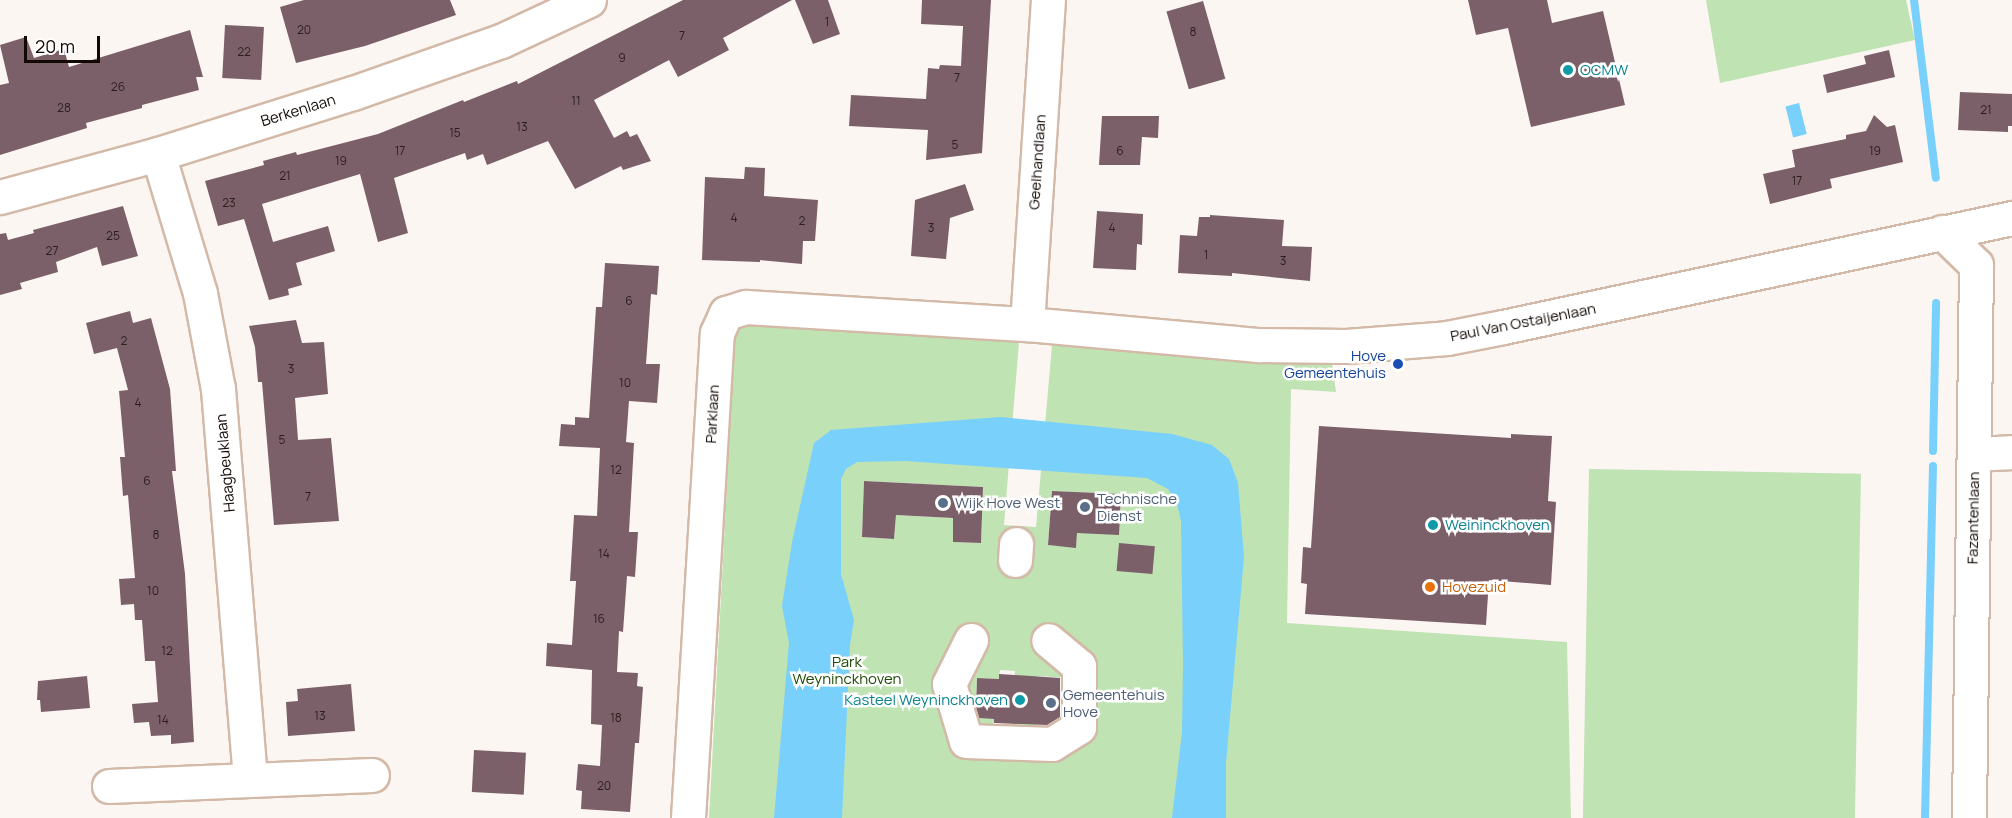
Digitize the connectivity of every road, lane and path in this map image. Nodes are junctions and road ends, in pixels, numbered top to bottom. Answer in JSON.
{"nodes":[{"id":1,"x":589,"y":0,"type":"edge"},
{"id":2,"x":1048,"y":0,"type":"edge"},
{"id":3,"x":158,"y":154,"type":"junction"},
{"id":4,"x":0,"y":197,"type":"edge"},
{"id":5,"x":2012,"y":218,"type":"edge"},
{"id":6,"x":1942,"y":232,"type":"junction"},
{"id":7,"x":1027,"y":324,"type":"junction"},
{"id":8,"x":2012,"y":452,"type":"edge"},
{"id":9,"x":1974,"y":454,"type":"junction"},
{"id":10,"x":971,"y":640,"type":"dead end"},
{"id":11,"x":1047,"y":640,"type":"dead end"},
{"id":12,"x":372,"y":775,"type":"dead end"},
{"id":13,"x":250,"y":780,"type":"junction"},
{"id":14,"x":109,"y":786,"type":"dead end"},
{"id":15,"x":688,"y":818,"type":"edge"},
{"id":16,"x":1969,"y":818,"type":"edge"}],
"edges":[{"from":1,"to":3,"type":"street","name":"Berkenlaan"},
{"from":2,"to":7,"type":"street","name":"Geelhandlaan"},
{"from":3,"to":4,"type":"street","name":"Berkenlaan"},
{"from":3,"to":13,"type":"street","name":"Haagbeuklaan"},
{"from":5,"to":6,"type":"street","name":"Paul Van Ostaijenlaan"},
{"from":6,"to":7,"type":"street","name":"Paul Van Ostaijenlaan"},
{"from":6,"to":9,"type":"street","name":"Fazantenlaan"},
{"from":7,"to":15,"type":"street","name":"Parklaan"},
{"from":8,"to":9,"type":"street"},
{"from":9,"to":16,"type":"street","name":"Fazantenlaan"},
{"from":10,"to":11,"type":"street"},
{"from":12,"to":13,"type":"street"},
{"from":13,"to":14,"type":"street"}]}
